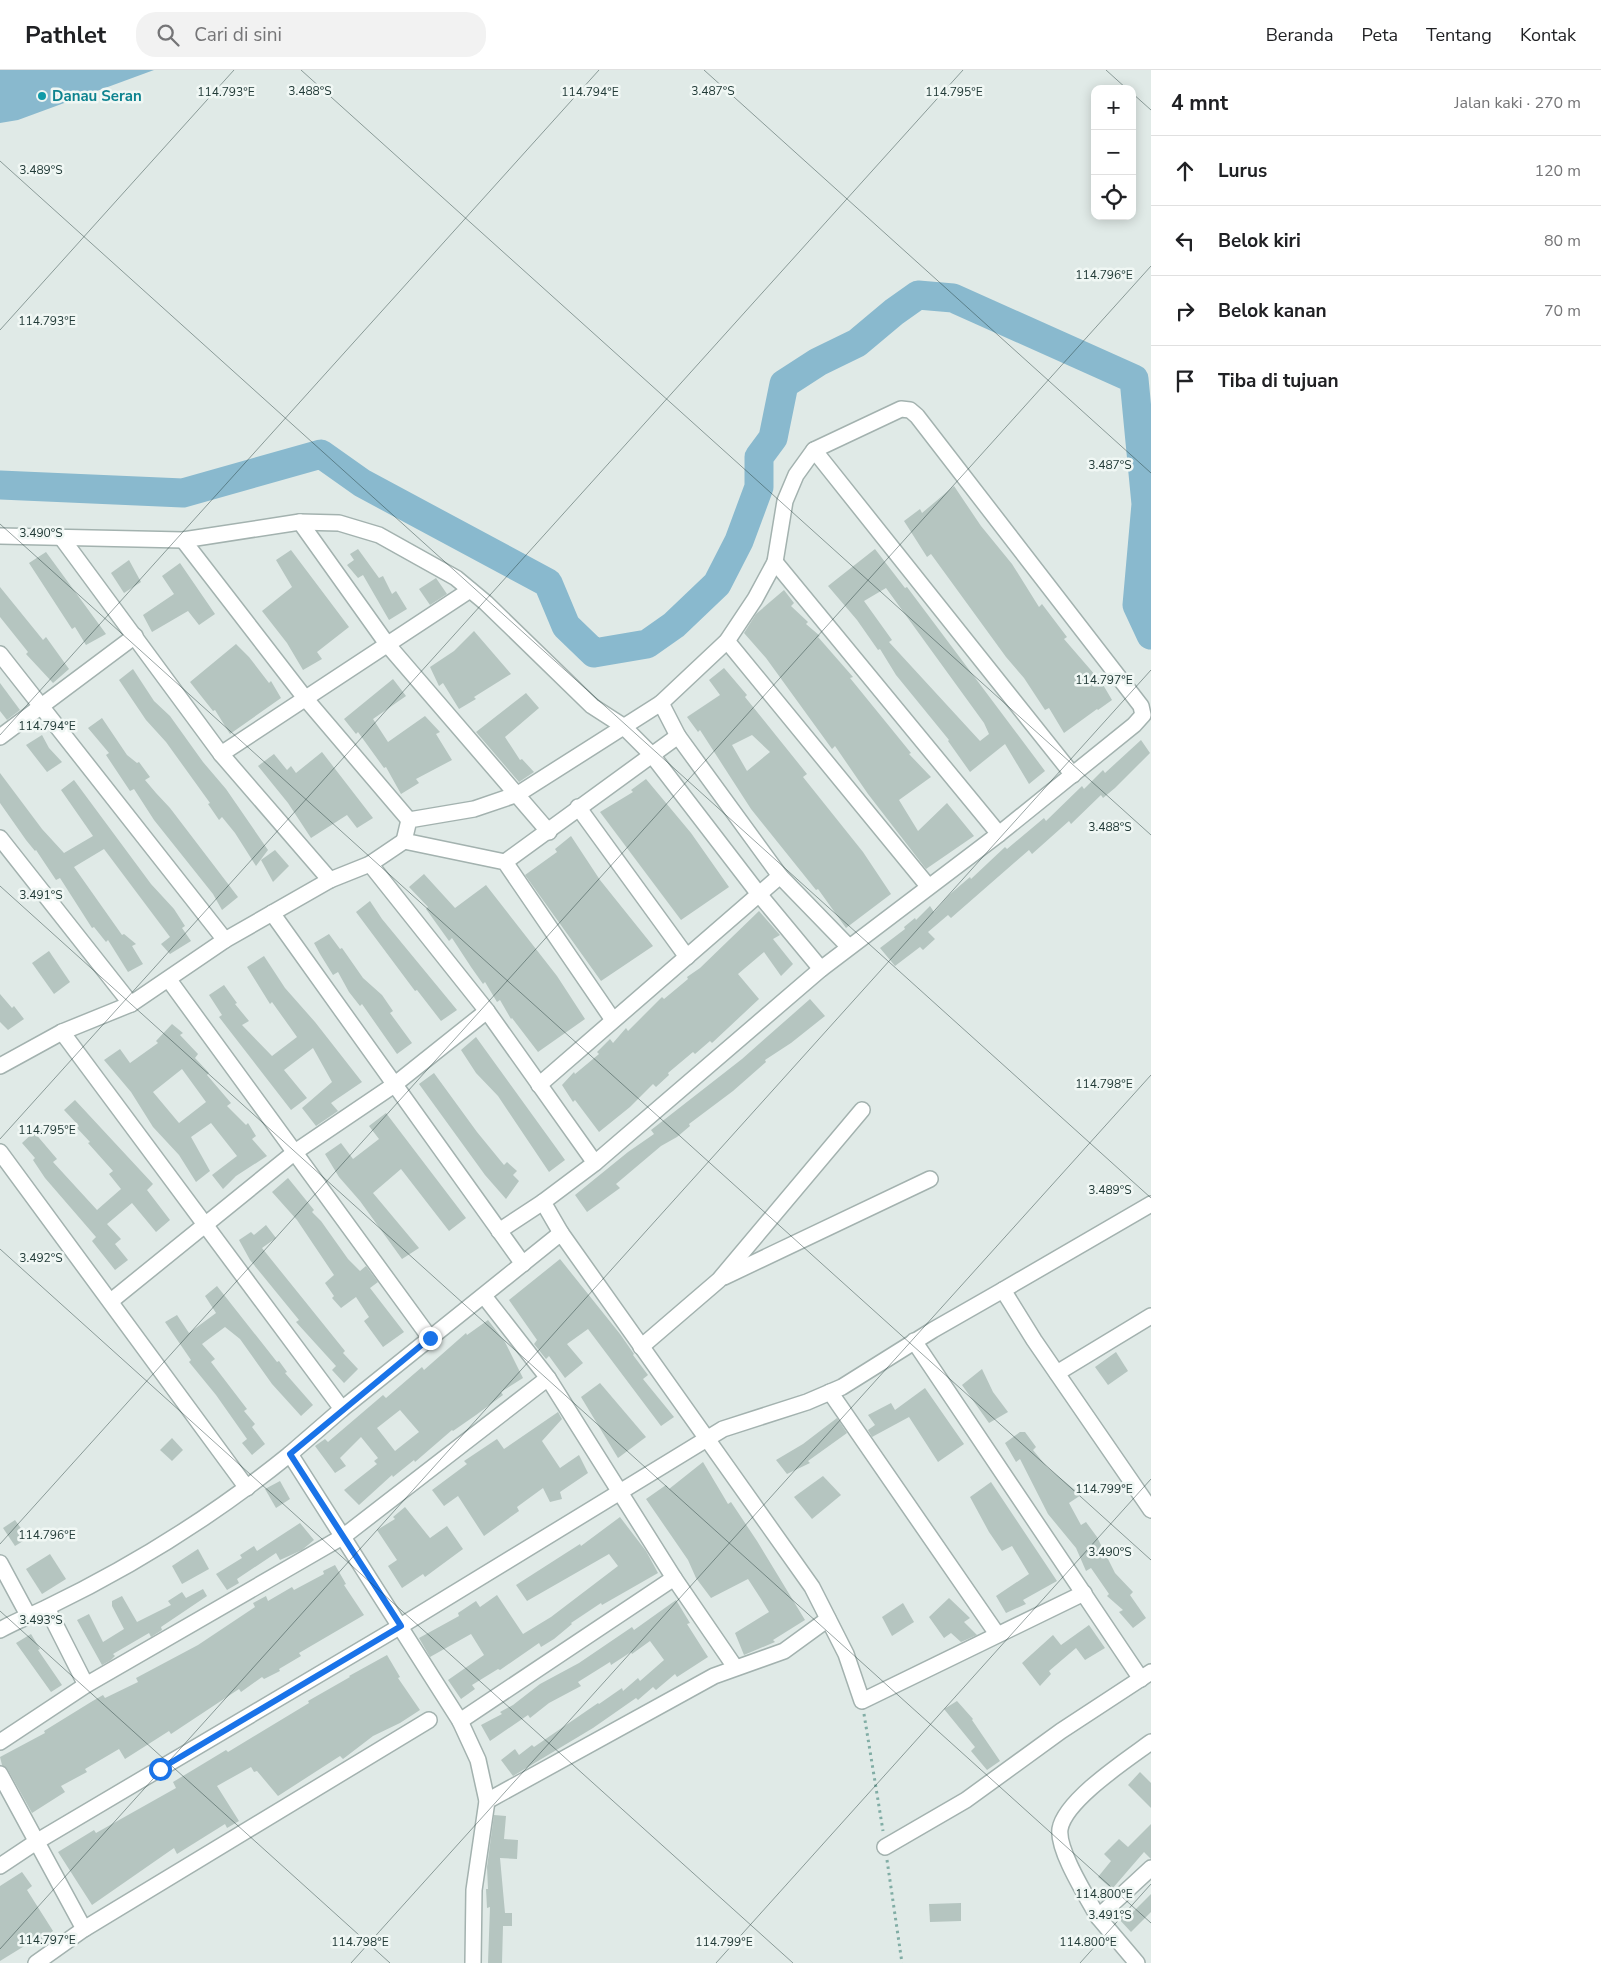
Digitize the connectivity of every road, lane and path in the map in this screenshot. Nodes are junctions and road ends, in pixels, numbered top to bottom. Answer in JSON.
{"nodes":[{"id":1,"x":814,"y":450,"type":"junction"},
{"id":2,"x":300,"y":522,"type":"junction"},
{"id":3,"x":0,"y":536,"type":"edge"},
{"id":4,"x":61,"y":537,"type":"junction"},
{"id":5,"x":183,"y":540,"type":"junction"},
{"id":6,"x":775,"y":562,"type":"junction"},
{"id":7,"x":470,"y":590,"type":"junction"},
{"id":8,"x":135,"y":636,"type":"junction"},
{"id":9,"x":727,"y":641,"type":"junction"},
{"id":10,"x":387,"y":644,"type":"junction"},
{"id":11,"x":0,"y":654,"type":"edge"},
{"id":12,"x":305,"y":698,"type":"junction"},
{"id":13,"x":661,"y":703,"type":"junction"},
{"id":14,"x":41,"y":705,"type":"junction"},
{"id":15,"x":624,"y":726,"type":"junction"},
{"id":16,"x":678,"y":736,"type":"junction"},
{"id":17,"x":0,"y":737,"type":"edge"},
{"id":18,"x":221,"y":754,"type":"junction"},
{"id":19,"x":652,"y":755,"type":"junction"},
{"id":20,"x":1073,"y":775,"type":"junction"},
{"id":21,"x":518,"y":794,"type":"junction"},
{"id":22,"x":578,"y":807,"type":"junction"},
{"id":23,"x":408,"y":820,"type":"junction"},
{"id":24,"x":549,"y":832,"type":"junction"},
{"id":25,"x":999,"y":834,"type":"junction"},
{"id":26,"x":0,"y":838,"type":"edge"},
{"id":27,"x":404,"y":841,"type":"junction"},
{"id":28,"x":504,"y":862,"type":"junction"},
{"id":29,"x":370,"y":864,"type":"junction"},
{"id":30,"x":780,"y":876,"type":"junction"},
{"id":31,"x":330,"y":880,"type":"junction"},
{"id":32,"x":928,"y":886,"type":"junction"},
{"id":33,"x":758,"y":893,"type":"junction"},
{"id":34,"x":272,"y":913,"type":"junction"},
{"id":35,"x":225,"y":940,"type":"junction"},
{"id":36,"x":849,"y":947,"type":"junction"},
{"id":37,"x":687,"y":957,"type":"junction"},
{"id":38,"x":821,"y":968,"type":"junction"},
{"id":39,"x":169,"y":980,"type":"junction"},
{"id":40,"x":131,"y":1004,"type":"junction"},
{"id":41,"x":487,"y":1011,"type":"junction"},
{"id":42,"x":613,"y":1020,"type":"junction"},
{"id":43,"x":62,"y":1032,"type":"junction"},
{"id":44,"x":3,"y":1059,"type":"edge"},
{"id":45,"x":394,"y":1085,"type":"junction"},
{"id":46,"x":539,"y":1085,"type":"junction"},
{"id":47,"x":862,"y":1110,"type":"dead end"},
{"id":48,"x":0,"y":1152,"type":"edge"},
{"id":49,"x":295,"y":1152,"type":"junction"},
{"id":50,"x":596,"y":1163,"type":"junction"},
{"id":51,"x":930,"y":1179,"type":"dead end"},
{"id":52,"x":543,"y":1202,"type":"junction"},
{"id":53,"x":1151,"y":1204,"type":"edge"},
{"id":54,"x":205,"y":1227,"type":"junction"},
{"id":55,"x":499,"y":1231,"type":"junction"},
{"id":56,"x":561,"y":1233,"type":"junction"},
{"id":57,"x":523,"y":1264,"type":"junction"},
{"id":58,"x":718,"y":1280,"type":"junction"},
{"id":59,"x":1002,"y":1290,"type":"junction"},
{"id":60,"x":484,"y":1296,"type":"junction"},
{"id":61,"x":111,"y":1301,"type":"junction"},
{"id":62,"x":1151,"y":1316,"type":"edge"},
{"id":63,"x":430,"y":1338,"type":"junction"},
{"id":64,"x":914,"y":1341,"type":"junction"},
{"id":65,"x":641,"y":1347,"type":"junction"},
{"id":66,"x":1057,"y":1373,"type":"junction"},
{"id":67,"x":548,"y":1378,"type":"junction"},
{"id":68,"x":830,"y":1392,"type":"junction"},
{"id":69,"x":342,"y":1408,"type":"junction"},
{"id":70,"x":707,"y":1439,"type":"junction"},
{"id":71,"x":290,"y":1454,"type":"junction"},
{"id":72,"x":247,"y":1488,"type":"junction"},
{"id":73,"x":620,"y":1493,"type":"junction"},
{"id":74,"x":1151,"y":1510,"type":"edge"},
{"id":75,"x":344,"y":1536,"type":"junction"},
{"id":76,"x":0,"y":1563,"type":"edge"},
{"id":77,"x":674,"y":1578,"type":"junction"},
{"id":78,"x":1084,"y":1593,"type":"junction"},
{"id":79,"x":47,"y":1608,"type":"junction"},
{"id":80,"x":28,"y":1615,"type":"junction"},
{"id":81,"x":828,"y":1619,"type":"junction"},
{"id":82,"x":401,"y":1626,"type":"junction"},
{"id":83,"x":0,"y":1630,"type":"edge"},
{"id":84,"x":996,"y":1634,"type":"junction"},
{"id":85,"x":735,"y":1667,"type":"junction"},
{"id":86,"x":1146,"y":1675,"type":"edge"},
{"id":87,"x":86,"y":1685,"type":"junction"},
{"id":88,"x":429,"y":1720,"type":"dead end"},
{"id":89,"x":460,"y":1721,"type":"junction"},
{"id":90,"x":0,"y":1742,"type":"edge"},
{"id":91,"x":1151,"y":1742,"type":"edge"},
{"id":92,"x":0,"y":1774,"type":"edge"},
{"id":93,"x":487,"y":1801,"type":"junction"},
{"id":94,"x":36,"y":1842,"type":"junction"},
{"id":95,"x":885,"y":1847,"type":"dead end"},
{"id":96,"x":0,"y":1866,"type":"edge"},
{"id":97,"x":1151,"y":1868,"type":"edge"},
{"id":98,"x":1098,"y":1917,"type":"junction"},
{"id":99,"x":84,"y":1929,"type":"junction"},
{"id":100,"x":36,"y":1963,"type":"edge"},
{"id":101,"x":473,"y":1963,"type":"edge"},
{"id":102,"x":1138,"y":1963,"type":"edge"}],
"edges":[{"from":1,"to":6,"type":"street"},
{"from":1,"to":20,"type":"street"},
{"from":1,"to":20,"type":"street"},
{"from":2,"to":5,"type":"street"},
{"from":2,"to":7,"type":"street"},
{"from":2,"to":10,"type":"street"},
{"from":3,"to":4,"type":"street"},
{"from":4,"to":5,"type":"street"},
{"from":4,"to":8,"type":"street"},
{"from":5,"to":12,"type":"street"},
{"from":6,"to":9,"type":"street"},
{"from":6,"to":25,"type":"street"},
{"from":7,"to":10,"type":"street"},
{"from":7,"to":15,"type":"street"},
{"from":8,"to":14,"type":"street"},
{"from":8,"to":18,"type":"street"},
{"from":9,"to":13,"type":"street"},
{"from":9,"to":32,"type":"street"},
{"from":10,"to":12,"type":"street"},
{"from":10,"to":21,"type":"street"},
{"from":11,"to":14,"type":"street"},
{"from":12,"to":18,"type":"street"},
{"from":12,"to":23,"type":"street"},
{"from":13,"to":15,"type":"street"},
{"from":13,"to":16,"type":"street"},
{"from":14,"to":17,"type":"street"},
{"from":14,"to":35,"type":"street"},
{"from":15,"to":19,"type":"street"},
{"from":15,"to":21,"type":"street"},
{"from":16,"to":19,"type":"street"},
{"from":16,"to":30,"type":"street"},
{"from":18,"to":31,"type":"street"},
{"from":19,"to":22,"type":"street"},
{"from":19,"to":33,"type":"street"},
{"from":20,"to":25,"type":"street"},
{"from":21,"to":23,"type":"street"},
{"from":21,"to":24,"type":"street"},
{"from":22,"to":24,"type":"street"},
{"from":22,"to":37,"type":"street"},
{"from":23,"to":27,"type":"street"},
{"from":24,"to":28,"type":"street"},
{"from":25,"to":32,"type":"street"},
{"from":26,"to":40,"type":"street"},
{"from":27,"to":28,"type":"street"},
{"from":27,"to":29,"type":"street"},
{"from":28,"to":42,"type":"street"},
{"from":29,"to":31,"type":"street"},
{"from":29,"to":41,"type":"street"},
{"from":30,"to":33,"type":"street"},
{"from":30,"to":36,"type":"street"},
{"from":31,"to":34,"type":"street"},
{"from":32,"to":36,"type":"street"},
{"from":33,"to":37,"type":"street"},
{"from":33,"to":38,"type":"street"},
{"from":34,"to":35,"type":"street"},
{"from":34,"to":45,"type":"street"},
{"from":35,"to":39,"type":"street"},
{"from":36,"to":38,"type":"street"},
{"from":37,"to":42,"type":"street"},
{"from":38,"to":50,"type":"street"},
{"from":39,"to":40,"type":"street"},
{"from":39,"to":49,"type":"street"},
{"from":40,"to":43,"type":"street"},
{"from":41,"to":45,"type":"street"},
{"from":41,"to":46,"type":"street"},
{"from":42,"to":46,"type":"street"},
{"from":43,"to":44,"type":"street"},
{"from":43,"to":54,"type":"street"},
{"from":45,"to":49,"type":"street"},
{"from":45,"to":55,"type":"street"},
{"from":46,"to":50,"type":"street"},
{"from":47,"to":58,"type":"street"},
{"from":48,"to":61,"type":"street"},
{"from":49,"to":54,"type":"street"},
{"from":49,"to":63,"type":"street"},
{"from":50,"to":52,"type":"street"},
{"from":51,"to":58,"type":"street"},
{"from":52,"to":55,"type":"street"},
{"from":52,"to":56,"type":"street"},
{"from":53,"to":59,"type":"street"},
{"from":54,"to":61,"type":"street"},
{"from":54,"to":69,"type":"street"},
{"from":55,"to":57,"type":"street"},
{"from":56,"to":57,"type":"street"},
{"from":56,"to":65,"type":"street"},
{"from":57,"to":60,"type":"street"},
{"from":58,"to":65,"type":"street"},
{"from":59,"to":64,"type":"street"},
{"from":59,"to":66,"type":"street"},
{"from":60,"to":63,"type":"street"},
{"from":60,"to":67,"type":"street"},
{"from":61,"to":72,"type":"street"},
{"from":62,"to":66,"type":"street"},
{"from":63,"to":69,"type":"street"},
{"from":64,"to":68,"type":"street"},
{"from":64,"to":78,"type":"street"},
{"from":65,"to":70,"type":"street"},
{"from":66,"to":74,"type":"street"},
{"from":67,"to":73,"type":"street"},
{"from":67,"to":75,"type":"street"},
{"from":68,"to":70,"type":"street"},
{"from":68,"to":84,"type":"street"},
{"from":69,"to":71,"type":"street"},
{"from":70,"to":73,"type":"street"},
{"from":70,"to":81,"type":"street"},
{"from":71,"to":72,"type":"street"},
{"from":71,"to":75,"type":"street"},
{"from":72,"to":79,"type":"street"},
{"from":73,"to":77,"type":"street"},
{"from":73,"to":82,"type":"street"},
{"from":75,"to":82,"type":"street"},
{"from":75,"to":87,"type":"street"},
{"from":76,"to":80,"type":"street"},
{"from":77,"to":85,"type":"street"},
{"from":77,"to":89,"type":"street"},
{"from":78,"to":84,"type":"street"},
{"from":78,"to":86,"type":"street"},
{"from":79,"to":80,"type":"street"},
{"from":79,"to":87,"type":"street"},
{"from":80,"to":83,"type":"street"},
{"from":81,"to":84,"type":"street"},
{"from":81,"to":85,"type":"street"},
{"from":82,"to":89,"type":"street"},
{"from":82,"to":94,"type":"street"},
{"from":85,"to":93,"type":"street"},
{"from":86,"to":95,"type":"street"},
{"from":87,"to":90,"type":"street"},
{"from":88,"to":99,"type":"street"},
{"from":89,"to":93,"type":"street"},
{"from":91,"to":98,"type":"street"},
{"from":92,"to":94,"type":"street"},
{"from":93,"to":101,"type":"street"},
{"from":94,"to":96,"type":"street"},
{"from":94,"to":99,"type":"street"},
{"from":97,"to":98,"type":"street"},
{"from":98,"to":102,"type":"street"},
{"from":99,"to":100,"type":"street"}]}
